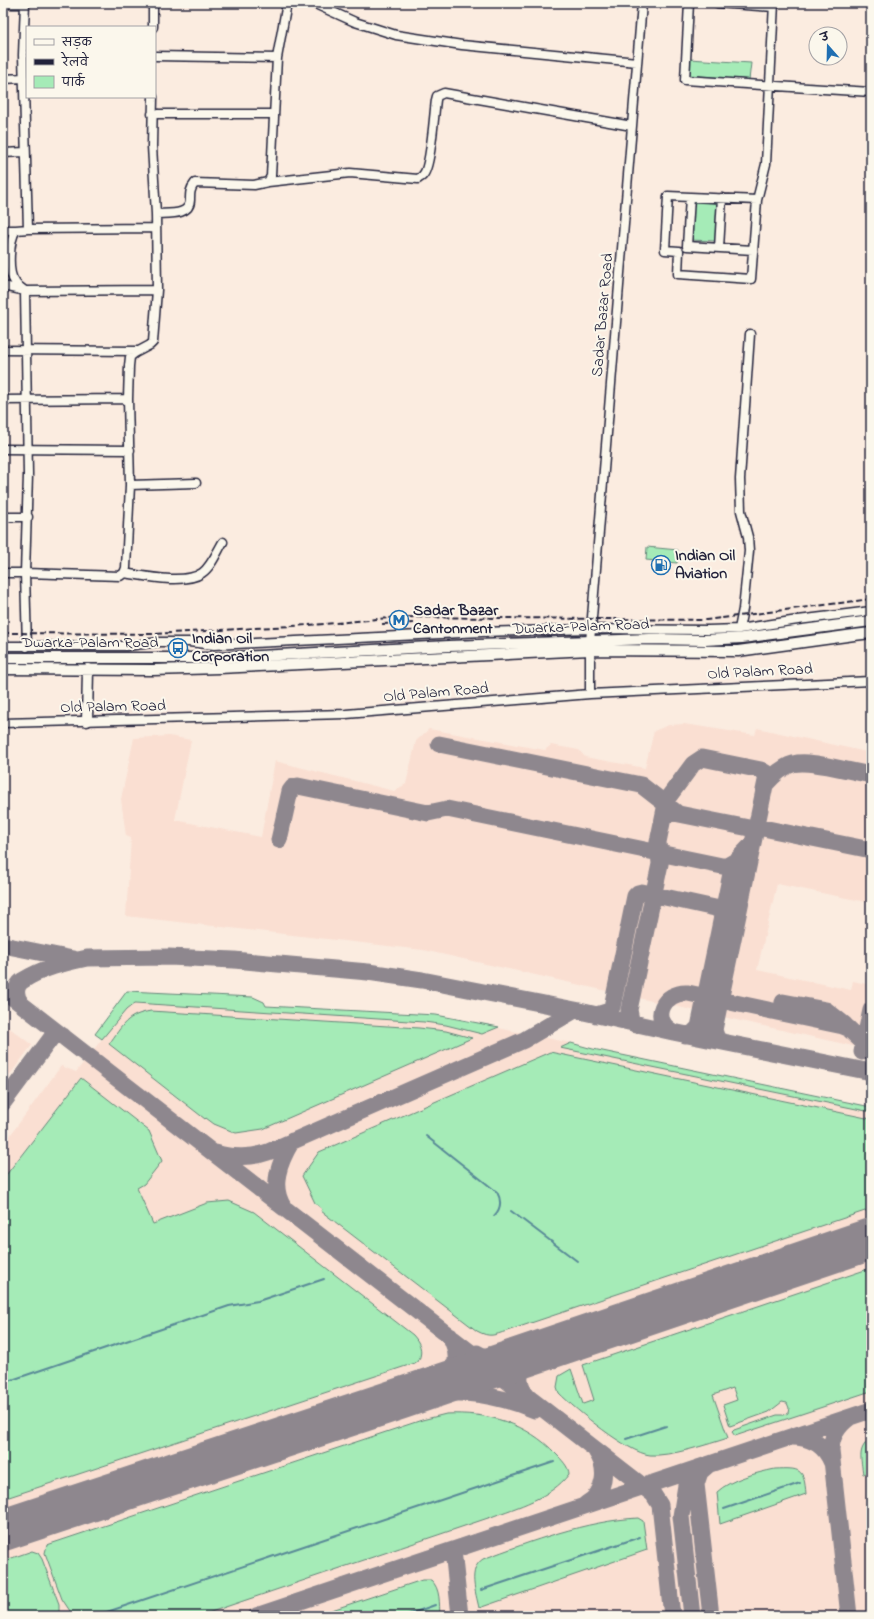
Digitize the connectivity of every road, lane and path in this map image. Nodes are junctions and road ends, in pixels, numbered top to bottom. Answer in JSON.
{"nodes":[{"id":1,"x":153,"y":3,"type":"edge"},
{"id":2,"x":288,"y":3,"type":"edge"},
{"id":3,"x":313,"y":3,"type":"edge"},
{"id":4,"x":642,"y":3,"type":"edge"},
{"id":5,"x":689,"y":3,"type":"edge"},
{"id":6,"x":717,"y":3,"type":"edge"},
{"id":7,"x":3,"y":4,"type":"edge"},
{"id":8,"x":25,"y":4,"type":"edge"},
{"id":9,"x":774,"y":5,"type":"edge"},
{"id":10,"x":153,"y":26,"type":"edge"},
{"id":11,"x":25,"y":55,"type":"edge"},
{"id":12,"x":156,"y":56,"type":"edge"},
{"id":13,"x":277,"y":58,"type":"junction"},
{"id":14,"x":637,"y":62,"type":"junction"},
{"id":15,"x":24,"y":78,"type":"junction"},
{"id":16,"x":3,"y":79,"type":"edge"},
{"id":17,"x":769,"y":86,"type":"junction"},
{"id":18,"x":871,"y":92,"type":"edge"},
{"id":19,"x":152,"y":98,"type":"edge"},
{"id":20,"x":152,"y":114,"type":"junction"},
{"id":21,"x":274,"y":114,"type":"junction"},
{"id":22,"x":632,"y":126,"type":"junction"},
{"id":23,"x":26,"y":152,"type":"junction"},
{"id":24,"x":3,"y":153,"type":"edge"},
{"id":25,"x":268,"y":182,"type":"junction"},
{"id":26,"x":690,"y":197,"type":"junction"},
{"id":27,"x":722,"y":198,"type":"junction"},
{"id":28,"x":757,"y":200,"type":"junction"},
{"id":29,"x":156,"y":214,"type":"junction"},
{"id":30,"x":156,"y":228,"type":"junction"},
{"id":31,"x":28,"y":229,"type":"junction"},
{"id":32,"x":3,"y":230,"type":"edge"},
{"id":33,"x":16,"y":230,"type":"junction"},
{"id":34,"x":686,"y":246,"type":"junction"},
{"id":35,"x":719,"y":248,"type":"junction"},
{"id":36,"x":753,"y":250,"type":"junction"},
{"id":37,"x":679,"y":251,"type":"junction"},
{"id":38,"x":3,"y":286,"type":"edge"},
{"id":39,"x":157,"y":290,"type":"junction"},
{"id":40,"x":25,"y":291,"type":"junction"},
{"id":41,"x":750,"y":334,"type":"dead end"},
{"id":42,"x":27,"y":349,"type":"junction"},
{"id":43,"x":3,"y":350,"type":"edge"},
{"id":44,"x":139,"y":351,"type":"junction"},
{"id":45,"x":128,"y":399,"type":"junction"},
{"id":46,"x":3,"y":400,"type":"edge"},
{"id":47,"x":28,"y":401,"type":"junction"},
{"id":48,"x":3,"y":449,"type":"edge"},
{"id":49,"x":28,"y":449,"type":"junction"},
{"id":50,"x":130,"y":450,"type":"junction"},
{"id":51,"x":196,"y":483,"type":"dead end"},
{"id":52,"x":130,"y":485,"type":"junction"},
{"id":53,"x":3,"y":517,"type":"edge"},
{"id":54,"x":28,"y":517,"type":"junction"},
{"id":55,"x":223,"y":542,"type":"dead end"},
{"id":56,"x":26,"y":572,"type":"junction"},
{"id":57,"x":3,"y":573,"type":"edge"},
{"id":58,"x":124,"y":573,"type":"junction"},
{"id":59,"x":871,"y":611,"type":"edge"},
{"id":60,"x":871,"y":621,"type":"edge"},
{"id":61,"x":591,"y":629,"type":"junction"},
{"id":62,"x":739,"y":629,"type":"junction"},
{"id":63,"x":871,"y":633,"type":"edge"},
{"id":64,"x":3,"y":646,"type":"edge"},
{"id":65,"x":590,"y":646,"type":"junction"},
{"id":66,"x":27,"y":647,"type":"junction"},
{"id":67,"x":3,"y":658,"type":"edge"},
{"id":68,"x":3,"y":669,"type":"edge"},
{"id":69,"x":88,"y":669,"type":"junction"},
{"id":70,"x":871,"y":681,"type":"edge"},
{"id":71,"x":590,"y":694,"type":"junction"},
{"id":72,"x":86,"y":721,"type":"junction"},
{"id":73,"x":3,"y":723,"type":"edge"}],
"edges":[{"from":1,"to":10,"type":"street"},
{"from":2,"to":13,"type":"street"},
{"from":3,"to":14,"type":"street"},
{"from":4,"to":14,"type":"street","name":"Sadar Bazar Road"},
{"from":5,"to":17,"type":"street"},
{"from":6,"to":9,"type":"street"},
{"from":7,"to":8,"type":"street"},
{"from":8,"to":11,"type":"street"},
{"from":9,"to":17,"type":"street"},
{"from":11,"to":15,"type":"street"},
{"from":12,"to":13,"type":"street"},
{"from":13,"to":21,"type":"street"},
{"from":14,"to":22,"type":"street","name":"Sadar Bazar Road"},
{"from":15,"to":16,"type":"street"},
{"from":15,"to":23,"type":"street"},
{"from":17,"to":18,"type":"street"},
{"from":17,"to":28,"type":"street"},
{"from":19,"to":20,"type":"street"},
{"from":20,"to":21,"type":"street"},
{"from":20,"to":29,"type":"street"},
{"from":21,"to":25,"type":"street"},
{"from":22,"to":25,"type":"street"},
{"from":22,"to":61,"type":"street","name":"Sadar Bazar Road"},
{"from":23,"to":24,"type":"street"},
{"from":23,"to":31,"type":"street"},
{"from":25,"to":29,"type":"street"},
{"from":26,"to":27,"type":"street"},
{"from":26,"to":34,"type":"street"},
{"from":26,"to":37,"type":"street"},
{"from":27,"to":28,"type":"street"},
{"from":27,"to":35,"type":"street"},
{"from":28,"to":36,"type":"street"},
{"from":29,"to":30,"type":"street"},
{"from":30,"to":31,"type":"street"},
{"from":30,"to":39,"type":"street"},
{"from":31,"to":33,"type":"street"},
{"from":32,"to":33,"type":"street"},
{"from":33,"to":40,"type":"street"},
{"from":34,"to":35,"type":"street"},
{"from":34,"to":37,"type":"street"},
{"from":35,"to":36,"type":"street"},
{"from":36,"to":37,"type":"street"},
{"from":38,"to":40,"type":"street"},
{"from":39,"to":40,"type":"street"},
{"from":39,"to":44,"type":"street"},
{"from":40,"to":42,"type":"street"},
{"from":41,"to":62,"type":"street"},
{"from":42,"to":43,"type":"street"},
{"from":42,"to":44,"type":"street"},
{"from":42,"to":47,"type":"street"},
{"from":44,"to":45,"type":"street"},
{"from":45,"to":47,"type":"street"},
{"from":45,"to":50,"type":"street"},
{"from":46,"to":47,"type":"street"},
{"from":47,"to":49,"type":"street"},
{"from":48,"to":49,"type":"street"},
{"from":49,"to":50,"type":"street"},
{"from":49,"to":54,"type":"street"},
{"from":50,"to":52,"type":"street"},
{"from":51,"to":52,"type":"street"},
{"from":52,"to":58,"type":"street"},
{"from":53,"to":54,"type":"street"},
{"from":54,"to":56,"type":"street"},
{"from":55,"to":58,"type":"street"},
{"from":56,"to":57,"type":"street"},
{"from":56,"to":58,"type":"street"},
{"from":56,"to":66,"type":"street"},
{"from":59,"to":62,"type":"street"},
{"from":60,"to":65,"type":"main road","name":"Dwarka-Palam Road"},
{"from":61,"to":62,"type":"street"},
{"from":61,"to":65,"type":"street","name":"Sadar Bazar Road"},
{"from":61,"to":66,"type":"street"},
{"from":63,"to":65,"type":"main road"},
{"from":64,"to":66,"type":"street"},
{"from":65,"to":67,"type":"main road","name":"Dwarka-Palam Road"},
{"from":65,"to":69,"type":"main road","name":"Dwarka-Palam Road"},
{"from":65,"to":71,"type":"street","name":"Sadar Bazar Road"},
{"from":68,"to":69,"type":"main road","name":"Dwarka-Palam Road"},
{"from":69,"to":72,"type":"main road"},
{"from":70,"to":71,"type":"street","name":"Old Palam Road"},
{"from":71,"to":72,"type":"street","name":"Old Palam Road"},
{"from":72,"to":73,"type":"street","name":"Old Palam Road"}]}
